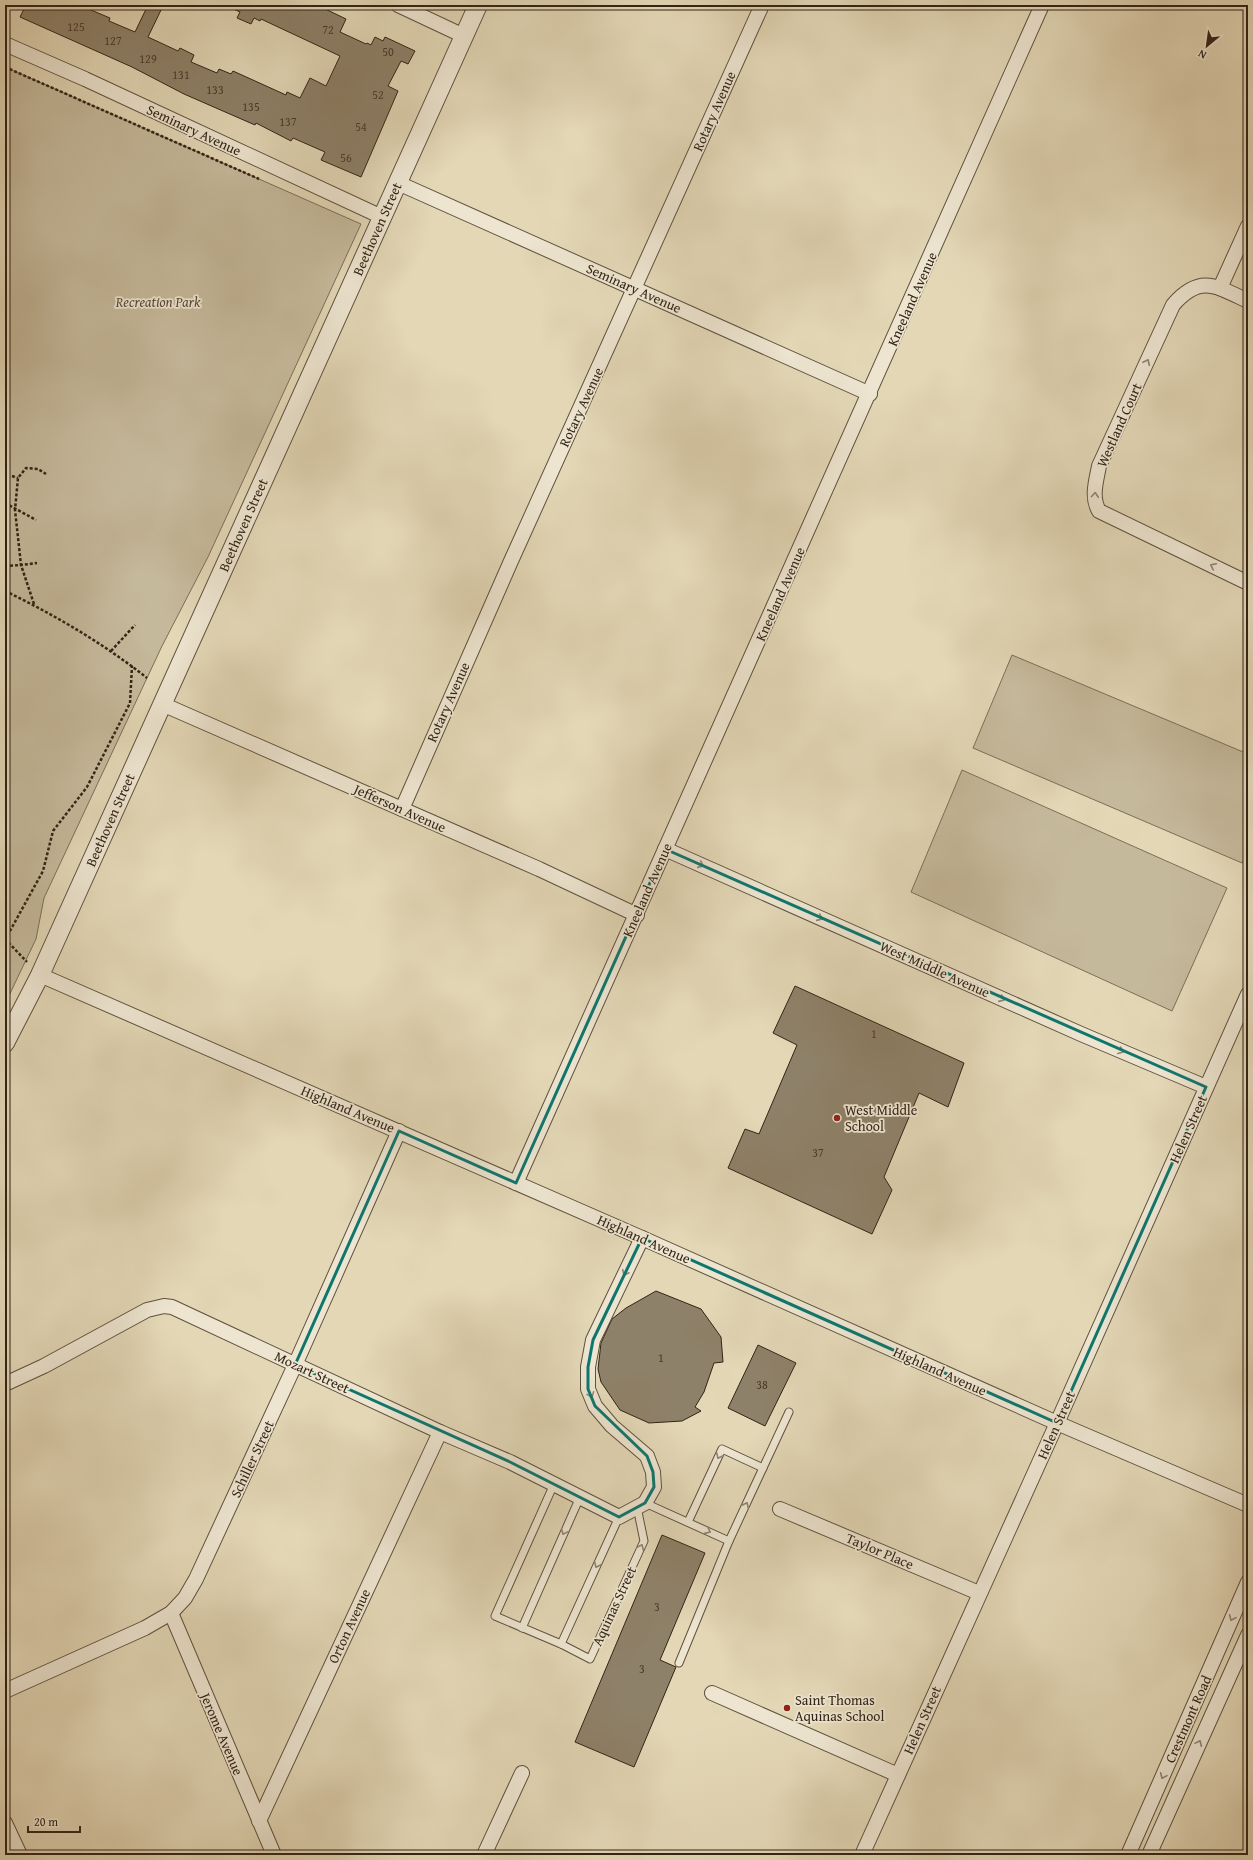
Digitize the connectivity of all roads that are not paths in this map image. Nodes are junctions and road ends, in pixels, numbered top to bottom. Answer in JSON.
{"nodes":[{"id":1,"x":398,"y":5,"type":"edge"},
{"id":2,"x":478,"y":5,"type":"edge"},
{"id":3,"x":762,"y":5,"type":"edge"},
{"id":4,"x":1042,"y":5,"type":"edge"},
{"id":5,"x":464,"y":36,"type":"junction"},
{"id":6,"x":5,"y":44,"type":"edge"},
{"id":7,"x":398,"y":183,"type":"junction"},
{"id":8,"x":382,"y":217,"type":"junction"},
{"id":9,"x":1248,"y":226,"type":"edge"},
{"id":10,"x":635,"y":288,"type":"junction"},
{"id":11,"x":1220,"y":288,"type":"junction"},
{"id":12,"x":1248,"y":301,"type":"edge"},
{"id":13,"x":870,"y":394,"type":"junction"},
{"id":14,"x":1248,"y":583,"type":"edge"},
{"id":15,"x":162,"y":704,"type":"junction"},
{"id":16,"x":402,"y":809,"type":"junction"},
{"id":17,"x":666,"y":849,"type":"junction"},
{"id":18,"x":637,"y":915,"type":"junction"},
{"id":19,"x":40,"y":975,"type":"junction"},
{"id":20,"x":1248,"y":994,"type":"edge"},
{"id":21,"x":5,"y":1042,"type":"edge"},
{"id":22,"x":1206,"y":1087,"type":"junction"},
{"id":23,"x":399,"y":1131,"type":"junction"},
{"id":24,"x":516,"y":1183,"type":"junction"},
{"id":25,"x":642,"y":1238,"type":"junction"},
{"id":26,"x":295,"y":1364,"type":"junction"},
{"id":27,"x":5,"y":1384,"type":"edge"},
{"id":28,"x":788,"y":1412,"type":"dead end"},
{"id":29,"x":1057,"y":1423,"type":"junction"},
{"id":30,"x":440,"y":1432,"type":"junction"},
{"id":31,"x":763,"y":1468,"type":"junction"},
{"id":32,"x":554,"y":1484,"type":"junction"},
{"id":33,"x":580,"y":1497,"type":"junction"},
{"id":34,"x":641,"y":1505,"type":"junction"},
{"id":35,"x":1248,"y":1505,"type":"edge"},
{"id":36,"x":780,"y":1509,"type":"dead end"},
{"id":37,"x":619,"y":1516,"type":"junction"},
{"id":38,"x":688,"y":1522,"type":"junction"},
{"id":39,"x":729,"y":1541,"type":"junction"},
{"id":40,"x":1248,"y":1582,"type":"edge"},
{"id":41,"x":979,"y":1593,"type":"junction"},
{"id":42,"x":171,"y":1614,"type":"junction"},
{"id":43,"x":522,"y":1628,"type":"junction"},
{"id":44,"x":1248,"y":1635,"type":"edge"},
{"id":45,"x":561,"y":1644,"type":"junction"},
{"id":46,"x":679,"y":1663,"type":"dead end"},
{"id":47,"x":5,"y":1691,"type":"edge"},
{"id":48,"x":712,"y":1693,"type":"dead end"},
{"id":49,"x":522,"y":1773,"type":"dead end"},
{"id":50,"x":898,"y":1775,"type":"junction"},
{"id":51,"x":259,"y":1821,"type":"junction"},
{"id":52,"x":5,"y":1823,"type":"edge"},
{"id":53,"x":20,"y":1855,"type":"edge"},
{"id":54,"x":274,"y":1855,"type":"edge"},
{"id":55,"x":484,"y":1855,"type":"edge"},
{"id":56,"x":862,"y":1855,"type":"edge"},
{"id":57,"x":1128,"y":1855,"type":"edge"},
{"id":58,"x":1149,"y":1855,"type":"edge"}],
"edges":[{"from":1,"to":5,"type":"street"},
{"from":2,"to":5,"type":"street","name":"Beethoven Street"},
{"from":3,"to":10,"type":"street","name":"Rotary Avenue"},
{"from":4,"to":13,"type":"street","name":"Kneeland Avenue"},
{"from":5,"to":7,"type":"street","name":"Beethoven Street"},
{"from":6,"to":8,"type":"street","name":"Seminary Avenue"},
{"from":7,"to":8,"type":"street","name":"Beethoven Street"},
{"from":7,"to":10,"type":"street","name":"Seminary Avenue"},
{"from":8,"to":15,"type":"street","name":"Beethoven Street"},
{"from":9,"to":11,"type":"street"},
{"from":10,"to":13,"type":"street","name":"Seminary Avenue"},
{"from":10,"to":16,"type":"street","name":"Rotary Avenue"},
{"from":11,"to":12,"type":"street","name":"Westland Court"},
{"from":14,"to":11,"type":"street","name":"Westland Court","one_way":true},
{"from":13,"to":17,"type":"street","name":"Kneeland Avenue"},
{"from":15,"to":16,"type":"street","name":"Jefferson Avenue"},
{"from":15,"to":19,"type":"street","name":"Beethoven Street"},
{"from":16,"to":18,"type":"street","name":"Jefferson Avenue"},
{"from":17,"to":18,"type":"street","name":"Kneeland Avenue"},
{"from":17,"to":22,"type":"street","name":"West Middle Avenue","one_way":true},
{"from":18,"to":24,"type":"street","name":"Kneeland Avenue"},
{"from":19,"to":21,"type":"street","name":"Beethoven Street"},
{"from":19,"to":23,"type":"street","name":"Highland Avenue"},
{"from":20,"to":22,"type":"street","name":"Helen Street"},
{"from":22,"to":29,"type":"street","name":"Helen Street"},
{"from":23,"to":24,"type":"street","name":"Highland Avenue"},
{"from":23,"to":26,"type":"street","name":"Schiller Street"},
{"from":24,"to":25,"type":"street","name":"Highland Avenue"},
{"from":25,"to":29,"type":"street","name":"Highland Avenue"},
{"from":25,"to":34,"type":"street","one_way":true},
{"from":26,"to":27,"type":"street","name":"Mozart Street"},
{"from":26,"to":30,"type":"street","name":"Mozart Street"},
{"from":26,"to":42,"type":"street","name":"Schiller Street"},
{"from":28,"to":31,"type":"lane"},
{"from":29,"to":35,"type":"street","name":"Highland Avenue"},
{"from":29,"to":41,"type":"street","name":"Helen Street"},
{"from":30,"to":32,"type":"street","name":"Mozart Street"},
{"from":30,"to":51,"type":"street","name":"Orton Avenue"},
{"from":31,"to":38,"type":"lane","one_way":true},
{"from":39,"to":31,"type":"lane","one_way":true},
{"from":32,"to":33,"type":"street","name":"Mozart Street"},
{"from":32,"to":43,"type":"lane","name":"Aquinas Street"},
{"from":33,"to":37,"type":"street","name":"Mozart Street"},
{"from":33,"to":43,"type":"lane","one_way":true},
{"from":34,"to":37,"type":"street"},
{"from":34,"to":38,"type":"lane"},
{"from":45,"to":34,"type":"lane","name":"Aquinas Street","one_way":true},
{"from":36,"to":41,"type":"street","name":"Taylor Place"},
{"from":37,"to":45,"type":"lane","one_way":true},
{"from":38,"to":39,"type":"lane","one_way":true},
{"from":39,"to":46,"type":"lane"},
{"from":40,"to":57,"type":"street","name":"Crestmont Road","one_way":true},
{"from":41,"to":50,"type":"street","name":"Helen Street"},
{"from":42,"to":47,"type":"street","name":"Schiller Street"},
{"from":42,"to":51,"type":"street","name":"Jerome Avenue"},
{"from":43,"to":45,"type":"lane","name":"Aquinas Street"},
{"from":58,"to":44,"type":"street","name":"Crestmont Road","one_way":true},
{"from":48,"to":50,"type":"street"},
{"from":49,"to":55,"type":"street"},
{"from":50,"to":56,"type":"street","name":"Helen Street"},
{"from":51,"to":54,"type":"street","name":"Jerome Avenue"},
{"from":52,"to":53,"type":"street"}]}
